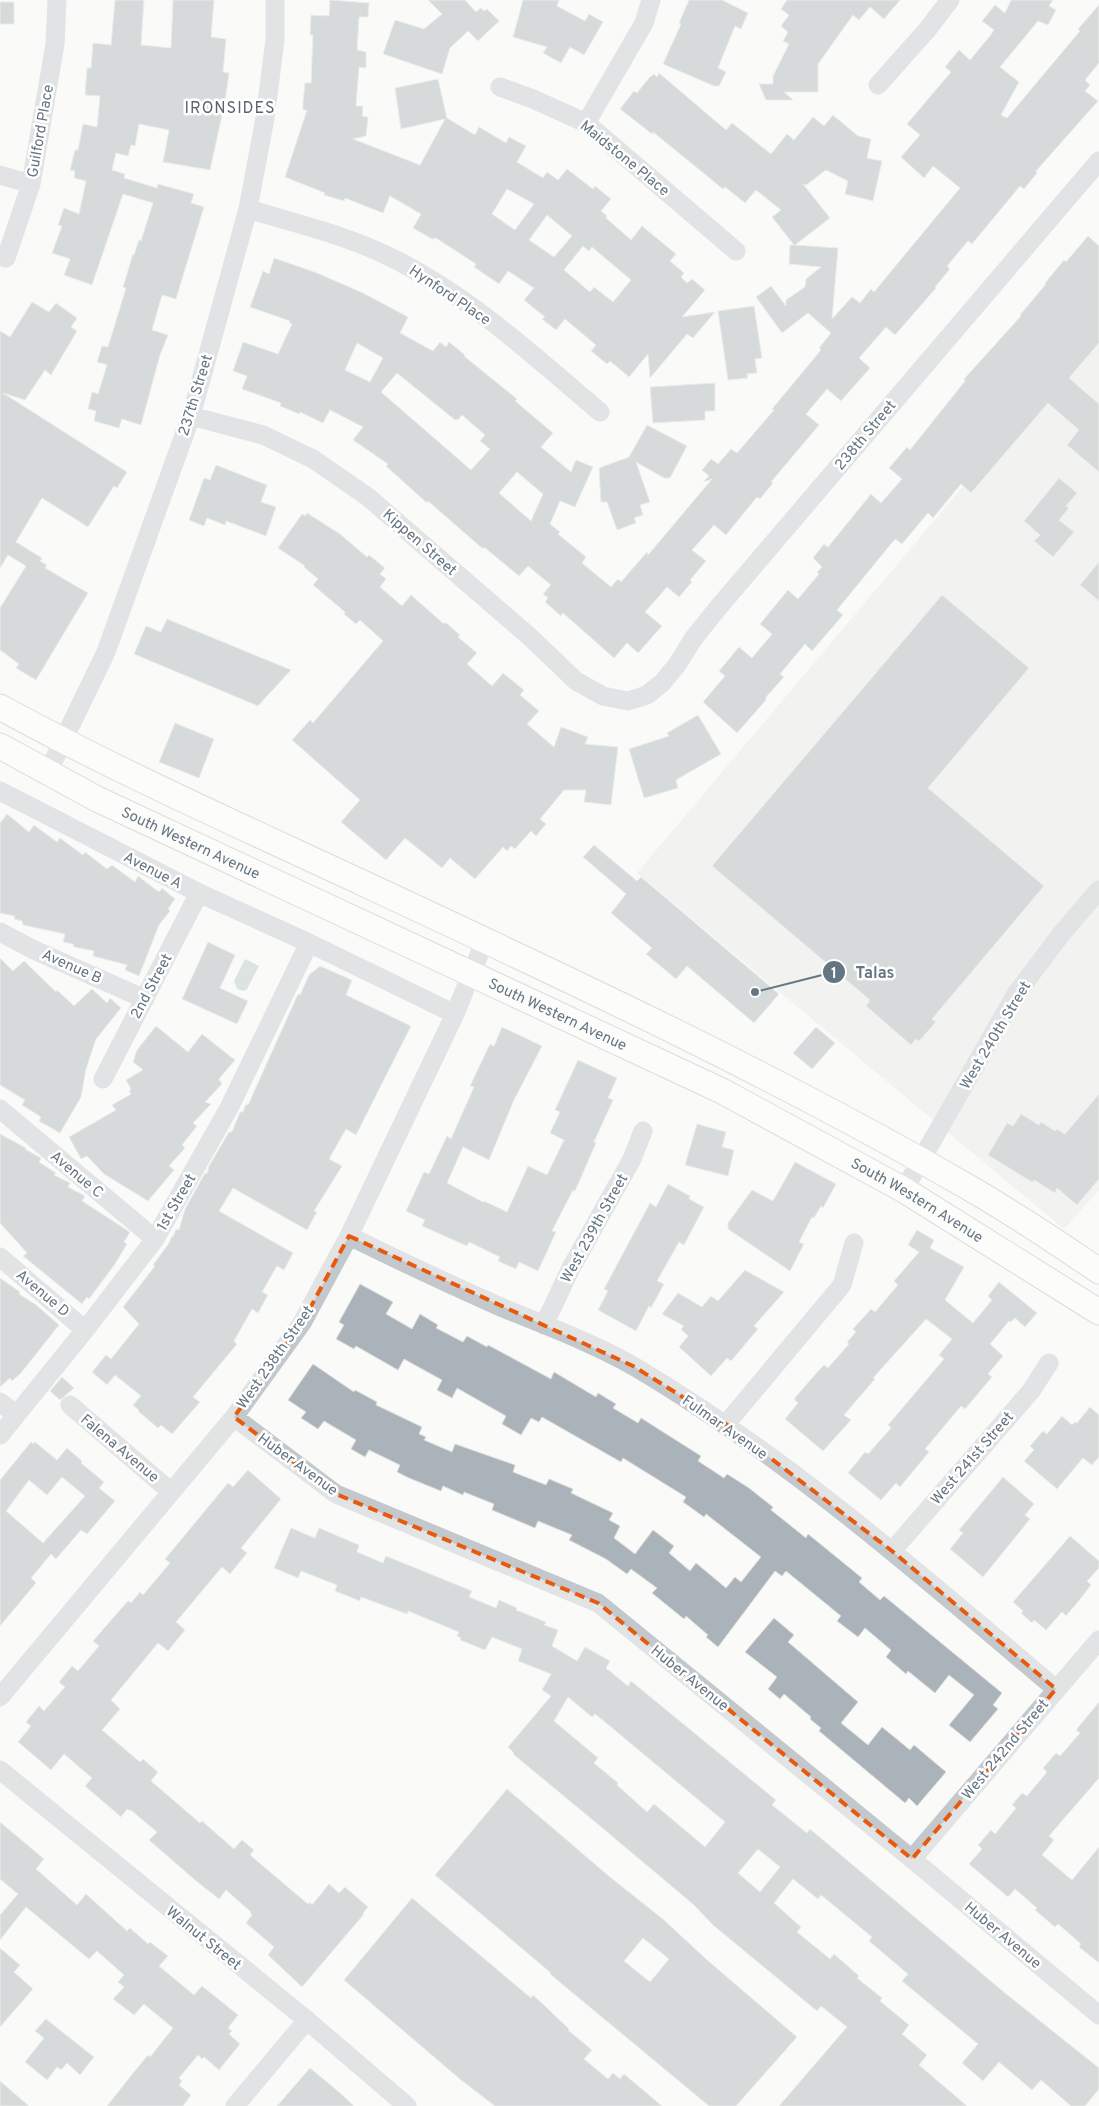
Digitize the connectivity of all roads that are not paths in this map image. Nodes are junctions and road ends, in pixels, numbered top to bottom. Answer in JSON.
{"nodes":[{"id":1,"x":57,"y":0,"type":"edge"},
{"id":2,"x":275,"y":0,"type":"edge"},
{"id":3,"x":651,"y":0,"type":"edge"},
{"id":4,"x":950,"y":0,"type":"edge"},
{"id":5,"x":878,"y":85,"type":"dead end"},
{"id":6,"x":500,"y":87,"type":"dead end"},
{"id":7,"x":586,"y":123,"type":"junction"},
{"id":8,"x":1099,"y":161,"type":"edge"},
{"id":9,"x":0,"y":176,"type":"edge"},
{"id":10,"x":31,"y":184,"type":"junction"},
{"id":11,"x":248,"y":209,"type":"junction"},
{"id":12,"x":736,"y":251,"type":"dead end"},
{"id":13,"x":6,"y":258,"type":"dead end"},
{"id":14,"x":600,"y":412,"type":"dead end"},
{"id":15,"x":191,"y":416,"type":"junction"},
{"id":16,"x":628,"y":701,"type":"joint"},
{"id":17,"x":0,"y":708,"type":"edge"},
{"id":18,"x":62,"y":742,"type":"junction"},
{"id":19,"x":0,"y":746,"type":"edge"},
{"id":20,"x":48,"y":772,"type":"junction"},
{"id":21,"x":0,"y":791,"type":"edge"},
{"id":22,"x":1099,"y":890,"type":"edge"},
{"id":23,"x":199,"y":894,"type":"junction"},
{"id":24,"x":0,"y":932,"type":"edge"},
{"id":25,"x":485,"y":940,"type":"junction"},
{"id":26,"x":309,"y":943,"type":"junction"},
{"id":27,"x":472,"y":975,"type":"junction"},
{"id":28,"x":145,"y":998,"type":"junction"},
{"id":29,"x":455,"y":1014,"type":"junction"},
{"id":30,"x":103,"y":1079,"type":"dead end"},
{"id":31,"x":0,"y":1109,"type":"edge"},
{"id":32,"x":643,"y":1131,"type":"dead end"},
{"id":33,"x":920,"y":1161,"type":"junction"},
{"id":34,"x":904,"y":1190,"type":"junction"},
{"id":35,"x":349,"y":1236,"type":"junction"},
{"id":36,"x":155,"y":1239,"type":"junction"},
{"id":37,"x":854,"y":1243,"type":"dead end"},
{"id":38,"x":0,"y":1257,"type":"edge"},
{"id":39,"x":1099,"y":1271,"type":"edge"},
{"id":40,"x":1099,"y":1312,"type":"edge"},
{"id":41,"x":544,"y":1325,"type":"junction"},
{"id":42,"x":85,"y":1330,"type":"junction"},
{"id":43,"x":1049,"y":1363,"type":"dead end"},
{"id":44,"x":0,"y":1402,"type":"edge"},
{"id":45,"x":70,"y":1405,"type":"dead end"},
{"id":46,"x":15,"y":1414,"type":"junction"},
{"id":47,"x":234,"y":1417,"type":"junction"},
{"id":48,"x":726,"y":1424,"type":"junction"},
{"id":49,"x":0,"y":1435,"type":"edge"},
{"id":50,"x":170,"y":1491,"type":"junction"},
{"id":51,"x":892,"y":1551,"type":"junction"},
{"id":52,"x":1099,"y":1640,"type":"edge"},
{"id":53,"x":1056,"y":1689,"type":"junction"},
{"id":54,"x":0,"y":1697,"type":"edge"},
{"id":55,"x":0,"y":1770,"type":"edge"},
{"id":56,"x":912,"y":1859,"type":"junction"},
{"id":57,"x":1099,"y":2015,"type":"edge"},
{"id":58,"x":304,"y":2018,"type":"junction"},
{"id":59,"x":235,"y":2106,"type":"edge"},
{"id":60,"x":408,"y":2106,"type":"edge"}],
"edges":[{"from":1,"to":10,"type":"street","name":"Guilford Place"},
{"from":2,"to":11,"type":"street","name":"237th Street"},
{"from":3,"to":7,"type":"street"},
{"from":4,"to":5,"type":"street"},
{"from":6,"to":7,"type":"street","name":"Maidstone Place"},
{"from":7,"to":12,"type":"street","name":"Maidstone Place"},
{"from":8,"to":16,"type":"street","name":"238th Street"},
{"from":9,"to":10,"type":"street"},
{"from":10,"to":13,"type":"street","name":"Guilford Place"},
{"from":11,"to":14,"type":"street","name":"Hynford Place"},
{"from":11,"to":15,"type":"street","name":"237th Street"},
{"from":15,"to":16,"type":"street","name":"Kippen Street"},
{"from":15,"to":18,"type":"street","name":"237th Street"},
{"from":17,"to":18,"type":"main road"},
{"from":18,"to":20,"type":"street","name":"237th Street"},
{"from":18,"to":25,"type":"main road"},
{"from":19,"to":20,"type":"main road","name":"South Western Avenue"},
{"from":20,"to":27,"type":"main road","name":"South Western Avenue"},
{"from":21,"to":23,"type":"street","name":"Avenue A"},
{"from":22,"to":33,"type":"street","name":"West 240th Street"},
{"from":23,"to":26,"type":"street","name":"Avenue A"},
{"from":23,"to":28,"type":"street","name":"2nd Street"},
{"from":24,"to":28,"type":"street","name":"Avenue B"},
{"from":25,"to":27,"type":"street","name":"West 238th Street"},
{"from":25,"to":33,"type":"main road"},
{"from":26,"to":29,"type":"street","name":"Avenue A"},
{"from":26,"to":36,"type":"street","name":"1st Street"},
{"from":27,"to":29,"type":"street","name":"West 238th Street"},
{"from":27,"to":34,"type":"main road","name":"South Western Avenue"},
{"from":28,"to":30,"type":"street","name":"2nd Street"},
{"from":29,"to":35,"type":"street","name":"West 238th Street"},
{"from":31,"to":36,"type":"street","name":"Avenue C"},
{"from":32,"to":41,"type":"street","name":"West 239th Street"},
{"from":33,"to":34,"type":"street","name":"West 240th Street"},
{"from":33,"to":39,"type":"main road"},
{"from":34,"to":40,"type":"main road","name":"South Western Avenue"},
{"from":35,"to":41,"type":"street","name":"Fulmar Avenue"},
{"from":35,"to":47,"type":"street","name":"West 238th Street"},
{"from":36,"to":42,"type":"street","name":"1st Street"},
{"from":37,"to":48,"type":"street"},
{"from":38,"to":42,"type":"street","name":"Avenue D"},
{"from":41,"to":48,"type":"street","name":"Fulmar Avenue"},
{"from":42,"to":46,"type":"street","name":"1st Street"},
{"from":43,"to":51,"type":"street","name":"West 241st Street"},
{"from":44,"to":46,"type":"street"},
{"from":45,"to":50,"type":"street","name":"Falena Avenue"},
{"from":46,"to":49,"type":"street","name":"1st Street"},
{"from":47,"to":50,"type":"street","name":"West 238th Street"},
{"from":47,"to":56,"type":"street","name":"Huber Avenue"},
{"from":48,"to":51,"type":"street","name":"Fulmar Avenue"},
{"from":50,"to":54,"type":"street","name":"West 238th Street"},
{"from":51,"to":53,"type":"street","name":"Fulmar Avenue"},
{"from":52,"to":53,"type":"street","name":"West 242nd Street"},
{"from":53,"to":56,"type":"street","name":"West 242nd Street"},
{"from":55,"to":58,"type":"street","name":"Walnut Street"},
{"from":56,"to":57,"type":"street","name":"Huber Avenue"},
{"from":58,"to":59,"type":"street"},
{"from":58,"to":60,"type":"street","name":"Walnut Street"}]}
